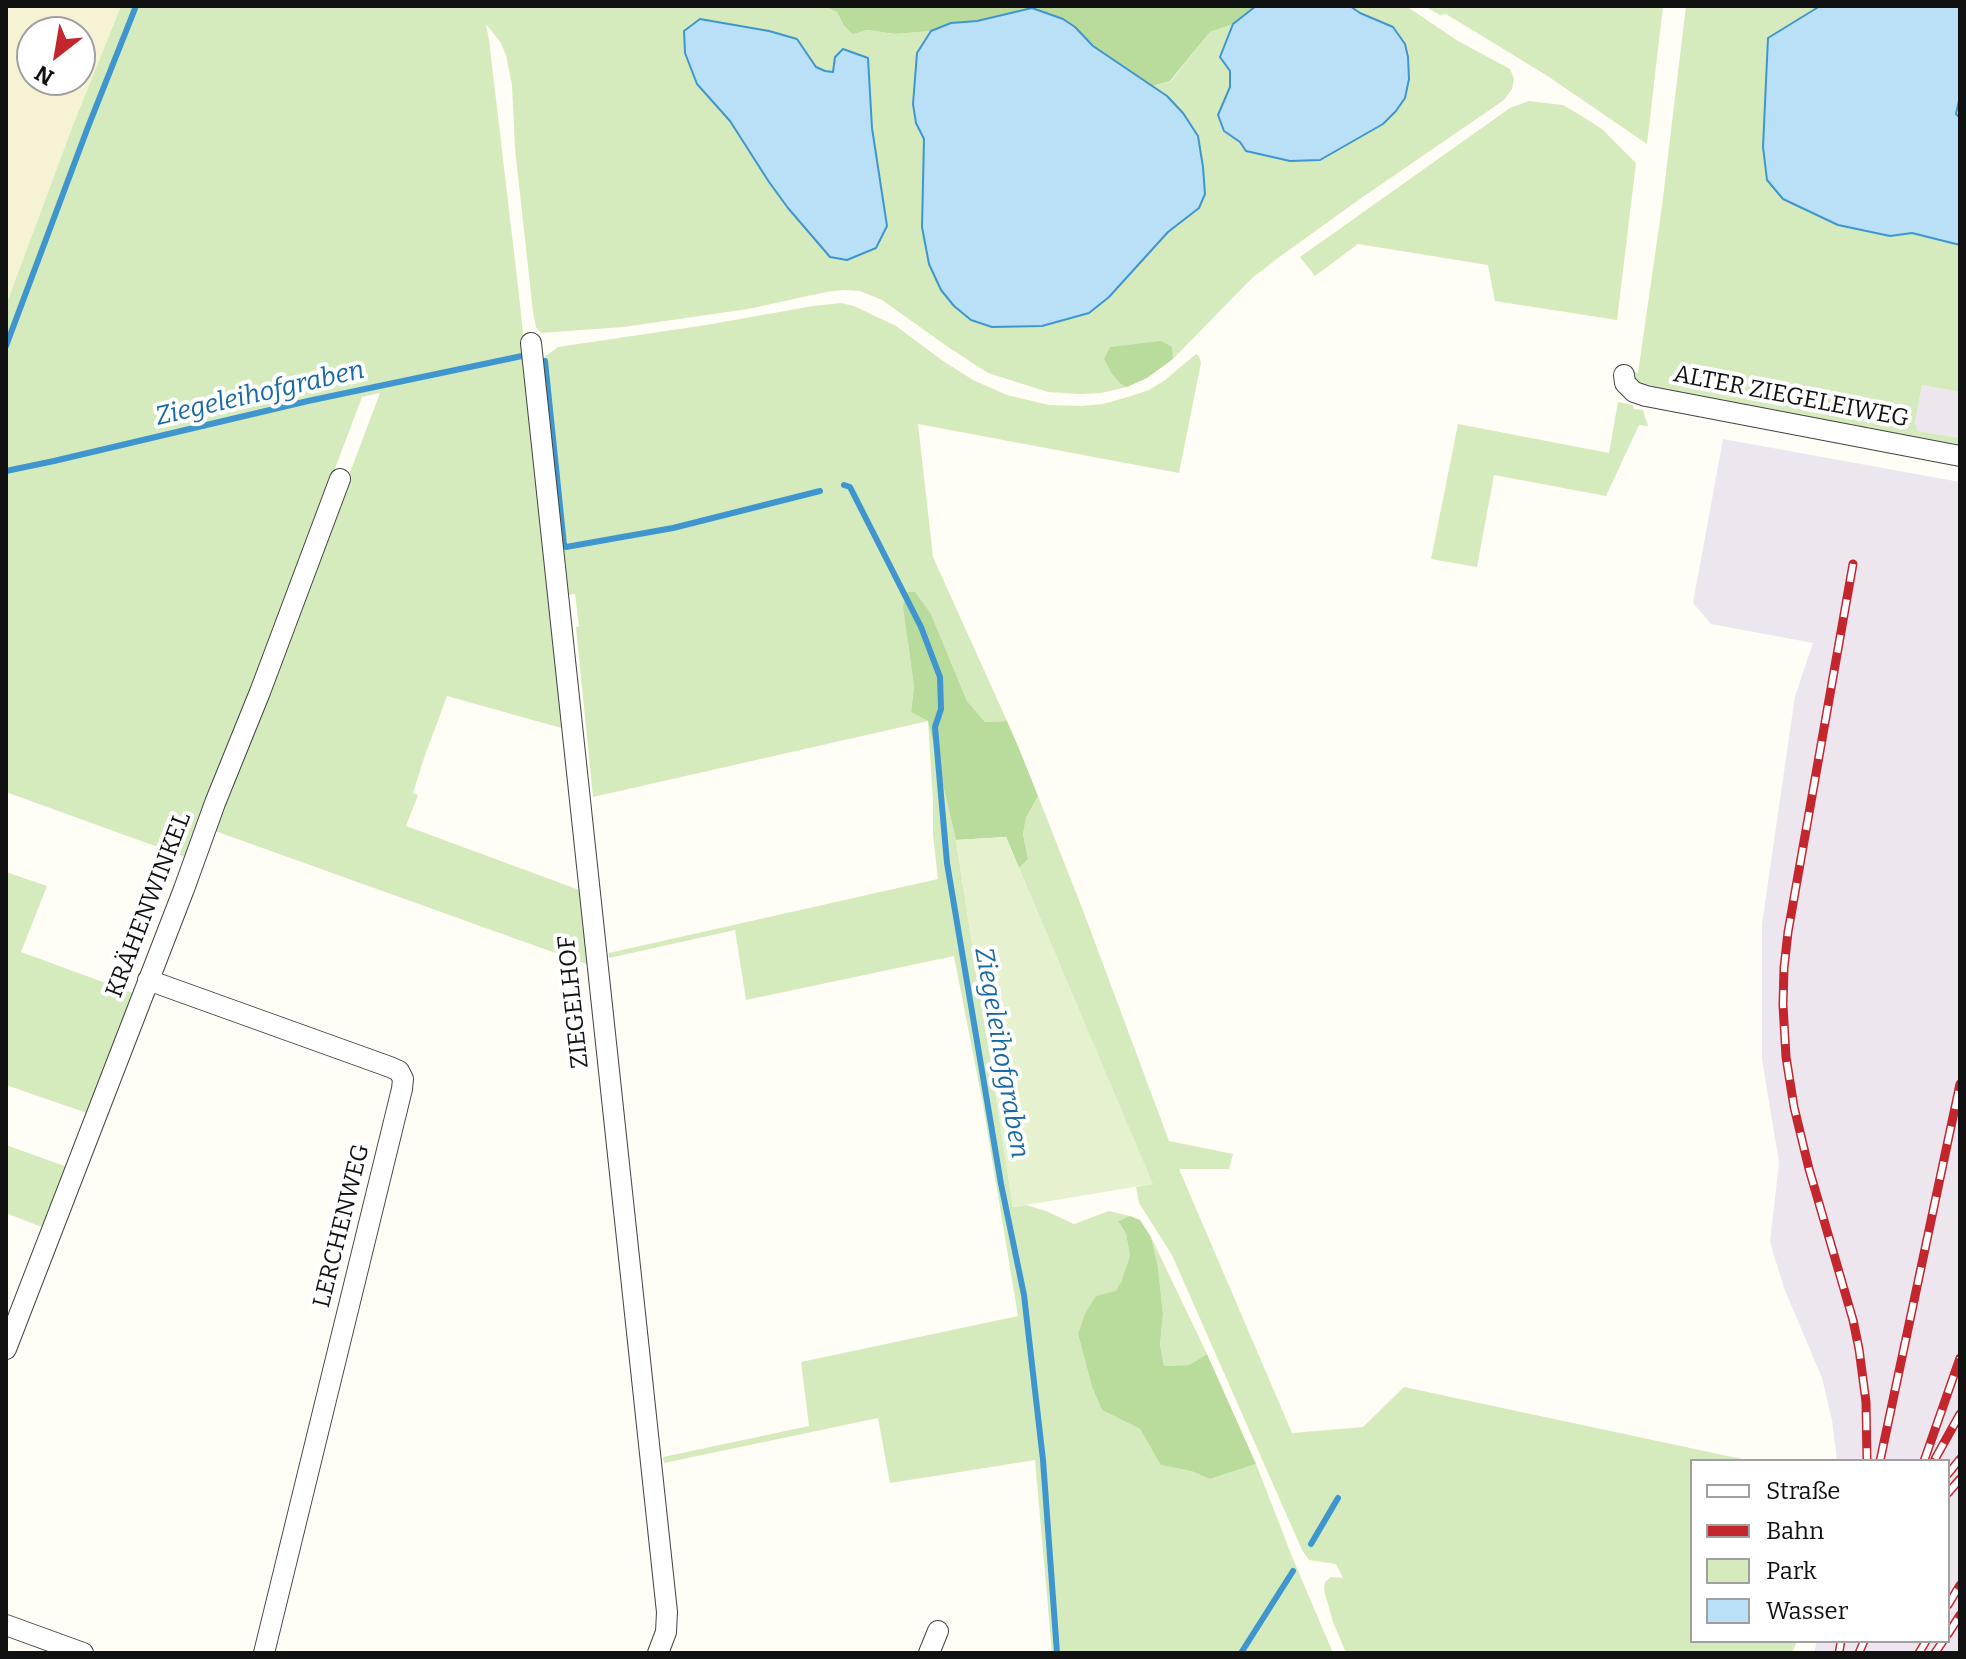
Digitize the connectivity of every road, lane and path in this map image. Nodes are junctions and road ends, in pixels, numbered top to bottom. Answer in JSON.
{"nodes":[{"id":1,"x":531,"y":343,"type":"dead end"},
{"id":2,"x":1624,"y":375,"type":"dead end"},
{"id":3,"x":1960,"y":456,"type":"edge"},
{"id":4,"x":340,"y":479,"type":"dead end"},
{"id":5,"x":148,"y":980,"type":"junction"},
{"id":6,"x":6,"y":1349,"type":"edge"},
{"id":7,"x":6,"y":1625,"type":"edge"},
{"id":8,"x":938,"y":1631,"type":"dead end"},
{"id":9,"x":83,"y":1653,"type":"edge"},
{"id":10,"x":264,"y":1653,"type":"edge"},
{"id":11,"x":658,"y":1653,"type":"edge"},
{"id":12,"x":929,"y":1653,"type":"edge"}],
"edges":[{"from":1,"to":11,"type":"street","name":"ZIEGELHOF"},
{"from":2,"to":3,"type":"street","name":"ALTER ZIEGELEIWEG"},
{"from":4,"to":5,"type":"street","name":"KRÄHENWINKEL"},
{"from":5,"to":6,"type":"street","name":"KRÄHENWINKEL"},
{"from":5,"to":10,"type":"street","name":"LERCHENWEG"},
{"from":7,"to":9,"type":"street"},
{"from":8,"to":12,"type":"street"}]}
